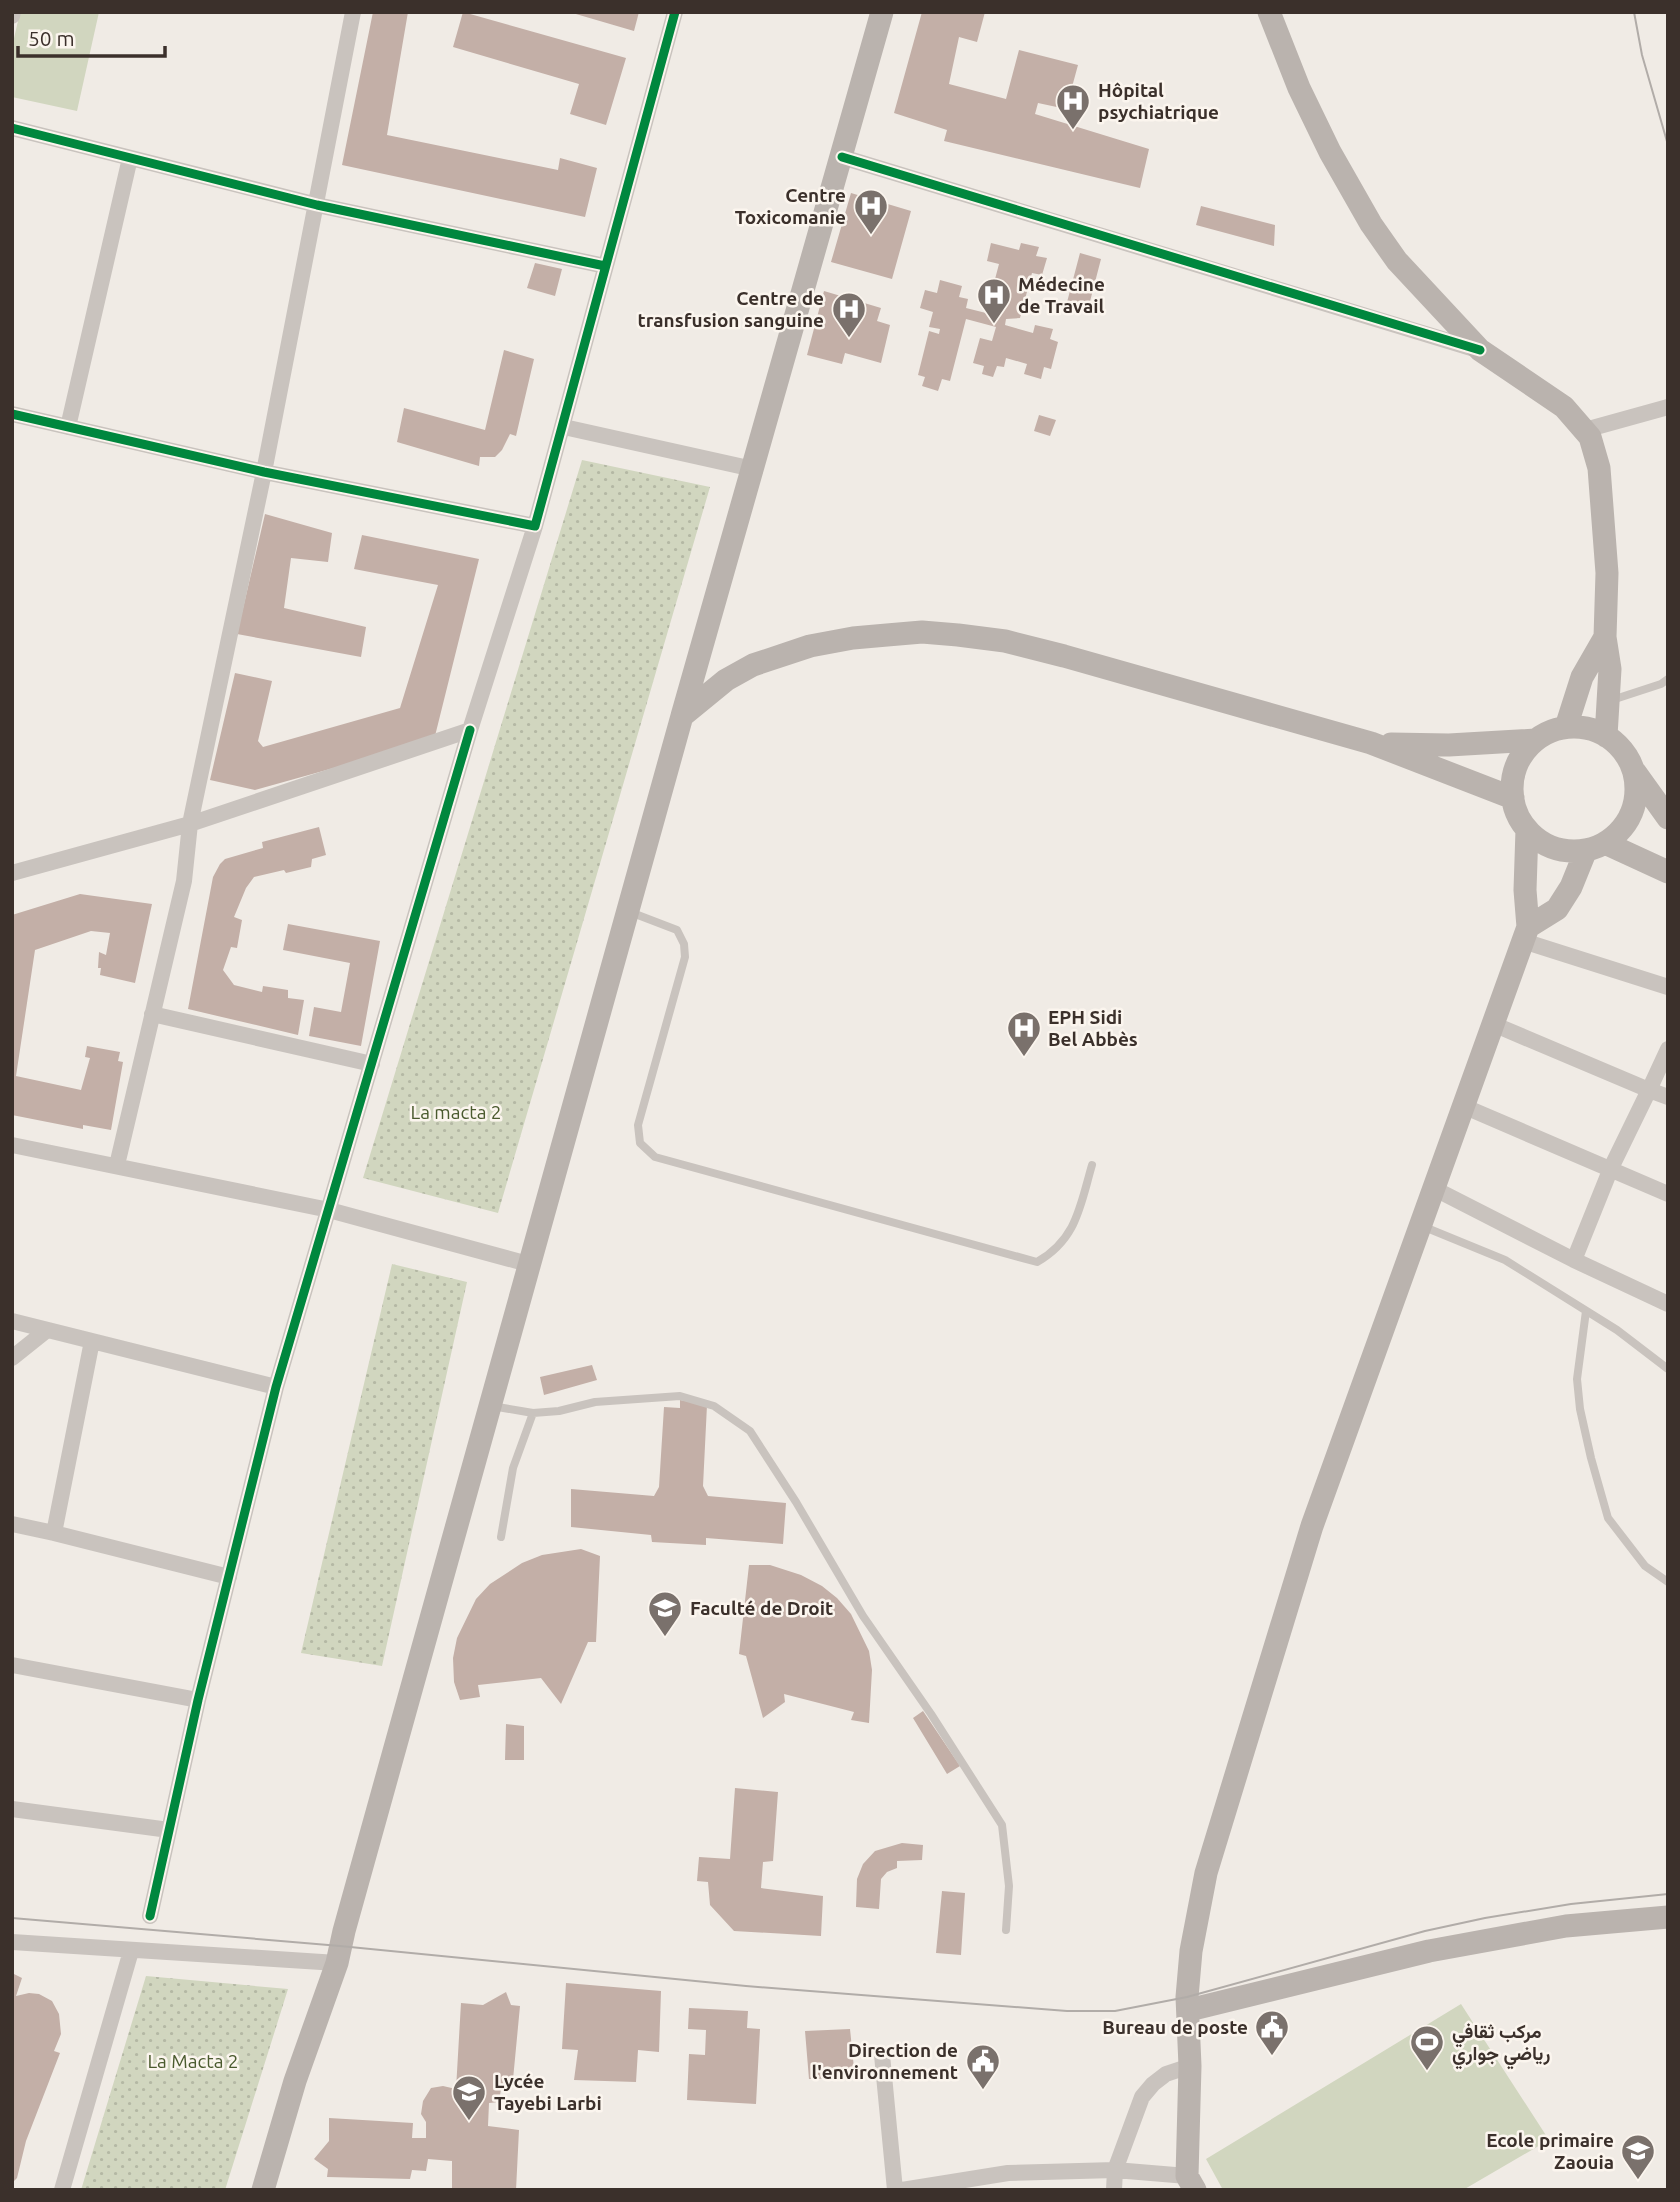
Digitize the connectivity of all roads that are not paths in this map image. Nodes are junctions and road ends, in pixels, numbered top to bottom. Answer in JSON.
{"nodes":[{"id":1,"x":354,"y":12,"type":"edge"},
{"id":2,"x":675,"y":12,"type":"edge"},
{"id":3,"x":882,"y":12,"type":"edge"},
{"id":4,"x":1269,"y":12,"type":"edge"},
{"id":5,"x":12,"y":128,"type":"edge"},
{"id":6,"x":842,"y":157,"type":"junction"},
{"id":7,"x":130,"y":158,"type":"junction"},
{"id":8,"x":317,"y":205,"type":"junction"},
{"id":9,"x":605,"y":266,"type":"junction"},
{"id":10,"x":1480,"y":351,"type":"junction"},
{"id":11,"x":1668,"y":407,"type":"edge"},
{"id":12,"x":12,"y":414,"type":"edge"},
{"id":13,"x":68,"y":427,"type":"junction"},
{"id":14,"x":564,"y":427,"type":"junction"},
{"id":15,"x":1585,"y":430,"type":"junction"},
{"id":16,"x":753,"y":469,"type":"junction"},
{"id":17,"x":264,"y":472,"type":"junction"},
{"id":18,"x":535,"y":526,"type":"junction"},
{"id":19,"x":1605,"y":637,"type":"junction"},
{"id":20,"x":1668,"y":679,"type":"edge"},
{"id":21,"x":1609,"y":701,"type":"junction"},
{"id":22,"x":682,"y":716,"type":"junction"},
{"id":23,"x":1566,"y":727,"type":"junction"},
{"id":24,"x":470,"y":730,"type":"junction"},
{"id":25,"x":1606,"y":736,"type":"junction"},
{"id":26,"x":1536,"y":740,"type":"junction"},
{"id":27,"x":1371,"y":743,"type":"junction"},
{"id":28,"x":1634,"y":770,"type":"junction"},
{"id":29,"x":1513,"y":798,"type":"junction"},
{"id":30,"x":1668,"y":818,"type":"edge"},
{"id":31,"x":190,"y":824,"type":"junction"},
{"id":32,"x":1527,"y":830,"type":"junction"},
{"id":33,"x":1595,"y":846,"type":"junction"},
{"id":34,"x":1668,"y":872,"type":"edge"},
{"id":35,"x":12,"y":873,"type":"edge"},
{"id":36,"x":627,"y":911,"type":"junction"},
{"id":37,"x":1526,"y":934,"type":"junction"},
{"id":38,"x":1668,"y":987,"type":"edge"},
{"id":39,"x":152,"y":1014,"type":"junction"},
{"id":40,"x":1493,"y":1024,"type":"junction"},
{"id":41,"x":1668,"y":1049,"type":"edge"},
{"id":42,"x":372,"y":1064,"type":"junction"},
{"id":43,"x":1649,"y":1090,"type":"junction"},
{"id":44,"x":1668,"y":1097,"type":"edge"},
{"id":45,"x":1464,"y":1107,"type":"junction"},
{"id":46,"x":12,"y":1145,"type":"edge"},
{"id":47,"x":117,"y":1165,"type":"junction"},
{"id":48,"x":1092,"y":1165,"type":"dead end"},
{"id":49,"x":1611,"y":1168,"type":"junction"},
{"id":50,"x":1433,"y":1188,"type":"junction"},
{"id":51,"x":1668,"y":1194,"type":"edge"},
{"id":52,"x":328,"y":1210,"type":"junction"},
{"id":53,"x":1419,"y":1225,"type":"junction"},
{"id":54,"x":1574,"y":1260,"type":"junction"},
{"id":55,"x":528,"y":1264,"type":"junction"},
{"id":56,"x":1668,"y":1304,"type":"edge"},
{"id":57,"x":1586,"y":1311,"type":"junction"},
{"id":58,"x":12,"y":1321,"type":"edge"},
{"id":59,"x":47,"y":1330,"type":"junction"},
{"id":60,"x":92,"y":1341,"type":"junction"},
{"id":61,"x":12,"y":1358,"type":"edge"},
{"id":62,"x":1668,"y":1369,"type":"edge"},
{"id":63,"x":276,"y":1387,"type":"junction"},
{"id":64,"x":489,"y":1406,"type":"junction"},
{"id":65,"x":533,"y":1413,"type":"junction"},
{"id":66,"x":12,"y":1524,"type":"edge"},
{"id":67,"x":54,"y":1533,"type":"junction"},
{"id":68,"x":501,"y":1537,"type":"dead end"},
{"id":69,"x":229,"y":1577,"type":"junction"},
{"id":70,"x":1668,"y":1582,"type":"edge"},
{"id":71,"x":12,"y":1665,"type":"edge"},
{"id":72,"x":198,"y":1700,"type":"junction"},
{"id":73,"x":12,"y":1809,"type":"edge"},
{"id":74,"x":169,"y":1830,"type":"junction"},
{"id":75,"x":150,"y":1916,"type":"dead end"},
{"id":76,"x":1668,"y":1917,"type":"edge"},
{"id":77,"x":1006,"y":1930,"type":"dead end"},
{"id":78,"x":12,"y":1942,"type":"edge"},
{"id":79,"x":131,"y":1951,"type":"junction"},
{"id":80,"x":337,"y":1963,"type":"junction"},
{"id":81,"x":1189,"y":2010,"type":"junction"},
{"id":82,"x":882,"y":2055,"type":"dead end"},
{"id":83,"x":1191,"y":2066,"type":"junction"},
{"id":84,"x":1115,"y":2170,"type":"junction"},
{"id":85,"x":1008,"y":2173,"type":"junction"},
{"id":86,"x":1191,"y":2183,"type":"edge"},
{"id":87,"x":62,"y":2190,"type":"edge"},
{"id":88,"x":263,"y":2190,"type":"edge"},
{"id":89,"x":895,"y":2190,"type":"edge"},
{"id":90,"x":902,"y":2190,"type":"edge"},
{"id":91,"x":1009,"y":2190,"type":"edge"},
{"id":92,"x":1114,"y":2190,"type":"edge"}],
"edges":[{"from":1,"to":8,"type":"street"},
{"from":2,"to":9,"type":"street"},
{"from":3,"to":6,"type":"main road"},
{"from":4,"to":10,"type":"main road"},
{"from":5,"to":7,"type":"street"},
{"from":6,"to":10,"type":"street"},
{"from":6,"to":16,"type":"main road"},
{"from":7,"to":8,"type":"street"},
{"from":7,"to":13,"type":"street"},
{"from":8,"to":9,"type":"street"},
{"from":8,"to":17,"type":"street"},
{"from":9,"to":14,"type":"street"},
{"from":10,"to":15,"type":"main road"},
{"from":11,"to":15,"type":"street"},
{"from":12,"to":13,"type":"street"},
{"from":13,"to":17,"type":"street"},
{"from":14,"to":16,"type":"street"},
{"from":14,"to":18,"type":"street"},
{"from":15,"to":19,"type":"main road"},
{"from":16,"to":22,"type":"main road"},
{"from":17,"to":18,"type":"street"},
{"from":17,"to":31,"type":"street"},
{"from":18,"to":24,"type":"street"},
{"from":19,"to":21,"type":"main road"},
{"from":19,"to":23,"type":"main road"},
{"from":20,"to":21,"type":"lane"},
{"from":21,"to":25,"type":"main road"},
{"from":22,"to":27,"type":"main road"},
{"from":22,"to":36,"type":"main road"},
{"from":23,"to":25,"type":"main road"},
{"from":23,"to":26,"type":"main road"},
{"from":24,"to":31,"type":"street"},
{"from":24,"to":42,"type":"street"},
{"from":25,"to":28,"type":"main road"},
{"from":26,"to":27,"type":"main road"},
{"from":26,"to":29,"type":"main road"},
{"from":27,"to":29,"type":"main road"},
{"from":28,"to":30,"type":"main road"},
{"from":28,"to":33,"type":"main road"},
{"from":29,"to":32,"type":"main road"},
{"from":31,"to":35,"type":"street"},
{"from":31,"to":39,"type":"street"},
{"from":32,"to":33,"type":"main road"},
{"from":32,"to":37,"type":"main road"},
{"from":33,"to":34,"type":"main road"},
{"from":33,"to":37,"type":"main road"},
{"from":36,"to":48,"type":"lane"},
{"from":36,"to":55,"type":"main road"},
{"from":37,"to":38,"type":"street"},
{"from":37,"to":40,"type":"main road"},
{"from":39,"to":42,"type":"street"},
{"from":39,"to":47,"type":"street"},
{"from":40,"to":43,"type":"street"},
{"from":40,"to":45,"type":"main road"},
{"from":41,"to":43,"type":"street"},
{"from":42,"to":52,"type":"street"},
{"from":43,"to":44,"type":"street"},
{"from":43,"to":49,"type":"street"},
{"from":45,"to":49,"type":"street"},
{"from":45,"to":50,"type":"main road"},
{"from":46,"to":47,"type":"street"},
{"from":47,"to":52,"type":"street"},
{"from":49,"to":51,"type":"street"},
{"from":49,"to":54,"type":"street"},
{"from":50,"to":53,"type":"main road"},
{"from":50,"to":54,"type":"street"},
{"from":52,"to":55,"type":"street"},
{"from":52,"to":63,"type":"street"},
{"from":53,"to":57,"type":"lane"},
{"from":53,"to":81,"type":"main road"},
{"from":54,"to":56,"type":"street"},
{"from":55,"to":64,"type":"main road"},
{"from":57,"to":62,"type":"lane"},
{"from":57,"to":70,"type":"lane"},
{"from":58,"to":59,"type":"street"},
{"from":59,"to":60,"type":"street"},
{"from":59,"to":61,"type":"street"},
{"from":60,"to":63,"type":"street"},
{"from":60,"to":67,"type":"street"},
{"from":63,"to":69,"type":"street"},
{"from":64,"to":65,"type":"lane"},
{"from":64,"to":80,"type":"main road"},
{"from":65,"to":68,"type":"lane"},
{"from":65,"to":77,"type":"lane"},
{"from":66,"to":67,"type":"street"},
{"from":67,"to":69,"type":"street"},
{"from":69,"to":72,"type":"street"},
{"from":71,"to":72,"type":"street"},
{"from":72,"to":74,"type":"street"},
{"from":73,"to":74,"type":"street"},
{"from":74,"to":75,"type":"street"},
{"from":76,"to":81,"type":"main road"},
{"from":78,"to":79,"type":"street"},
{"from":79,"to":80,"type":"street"},
{"from":79,"to":87,"type":"street"},
{"from":80,"to":88,"type":"main road"},
{"from":81,"to":83,"type":"main road"},
{"from":82,"to":89,"type":"street"},
{"from":83,"to":84,"type":"street"},
{"from":83,"to":86,"type":"main road"},
{"from":84,"to":85,"type":"street"},
{"from":84,"to":86,"type":"street"},
{"from":84,"to":92,"type":"street"},
{"from":85,"to":90,"type":"street"},
{"from":85,"to":91,"type":"street"}]}
